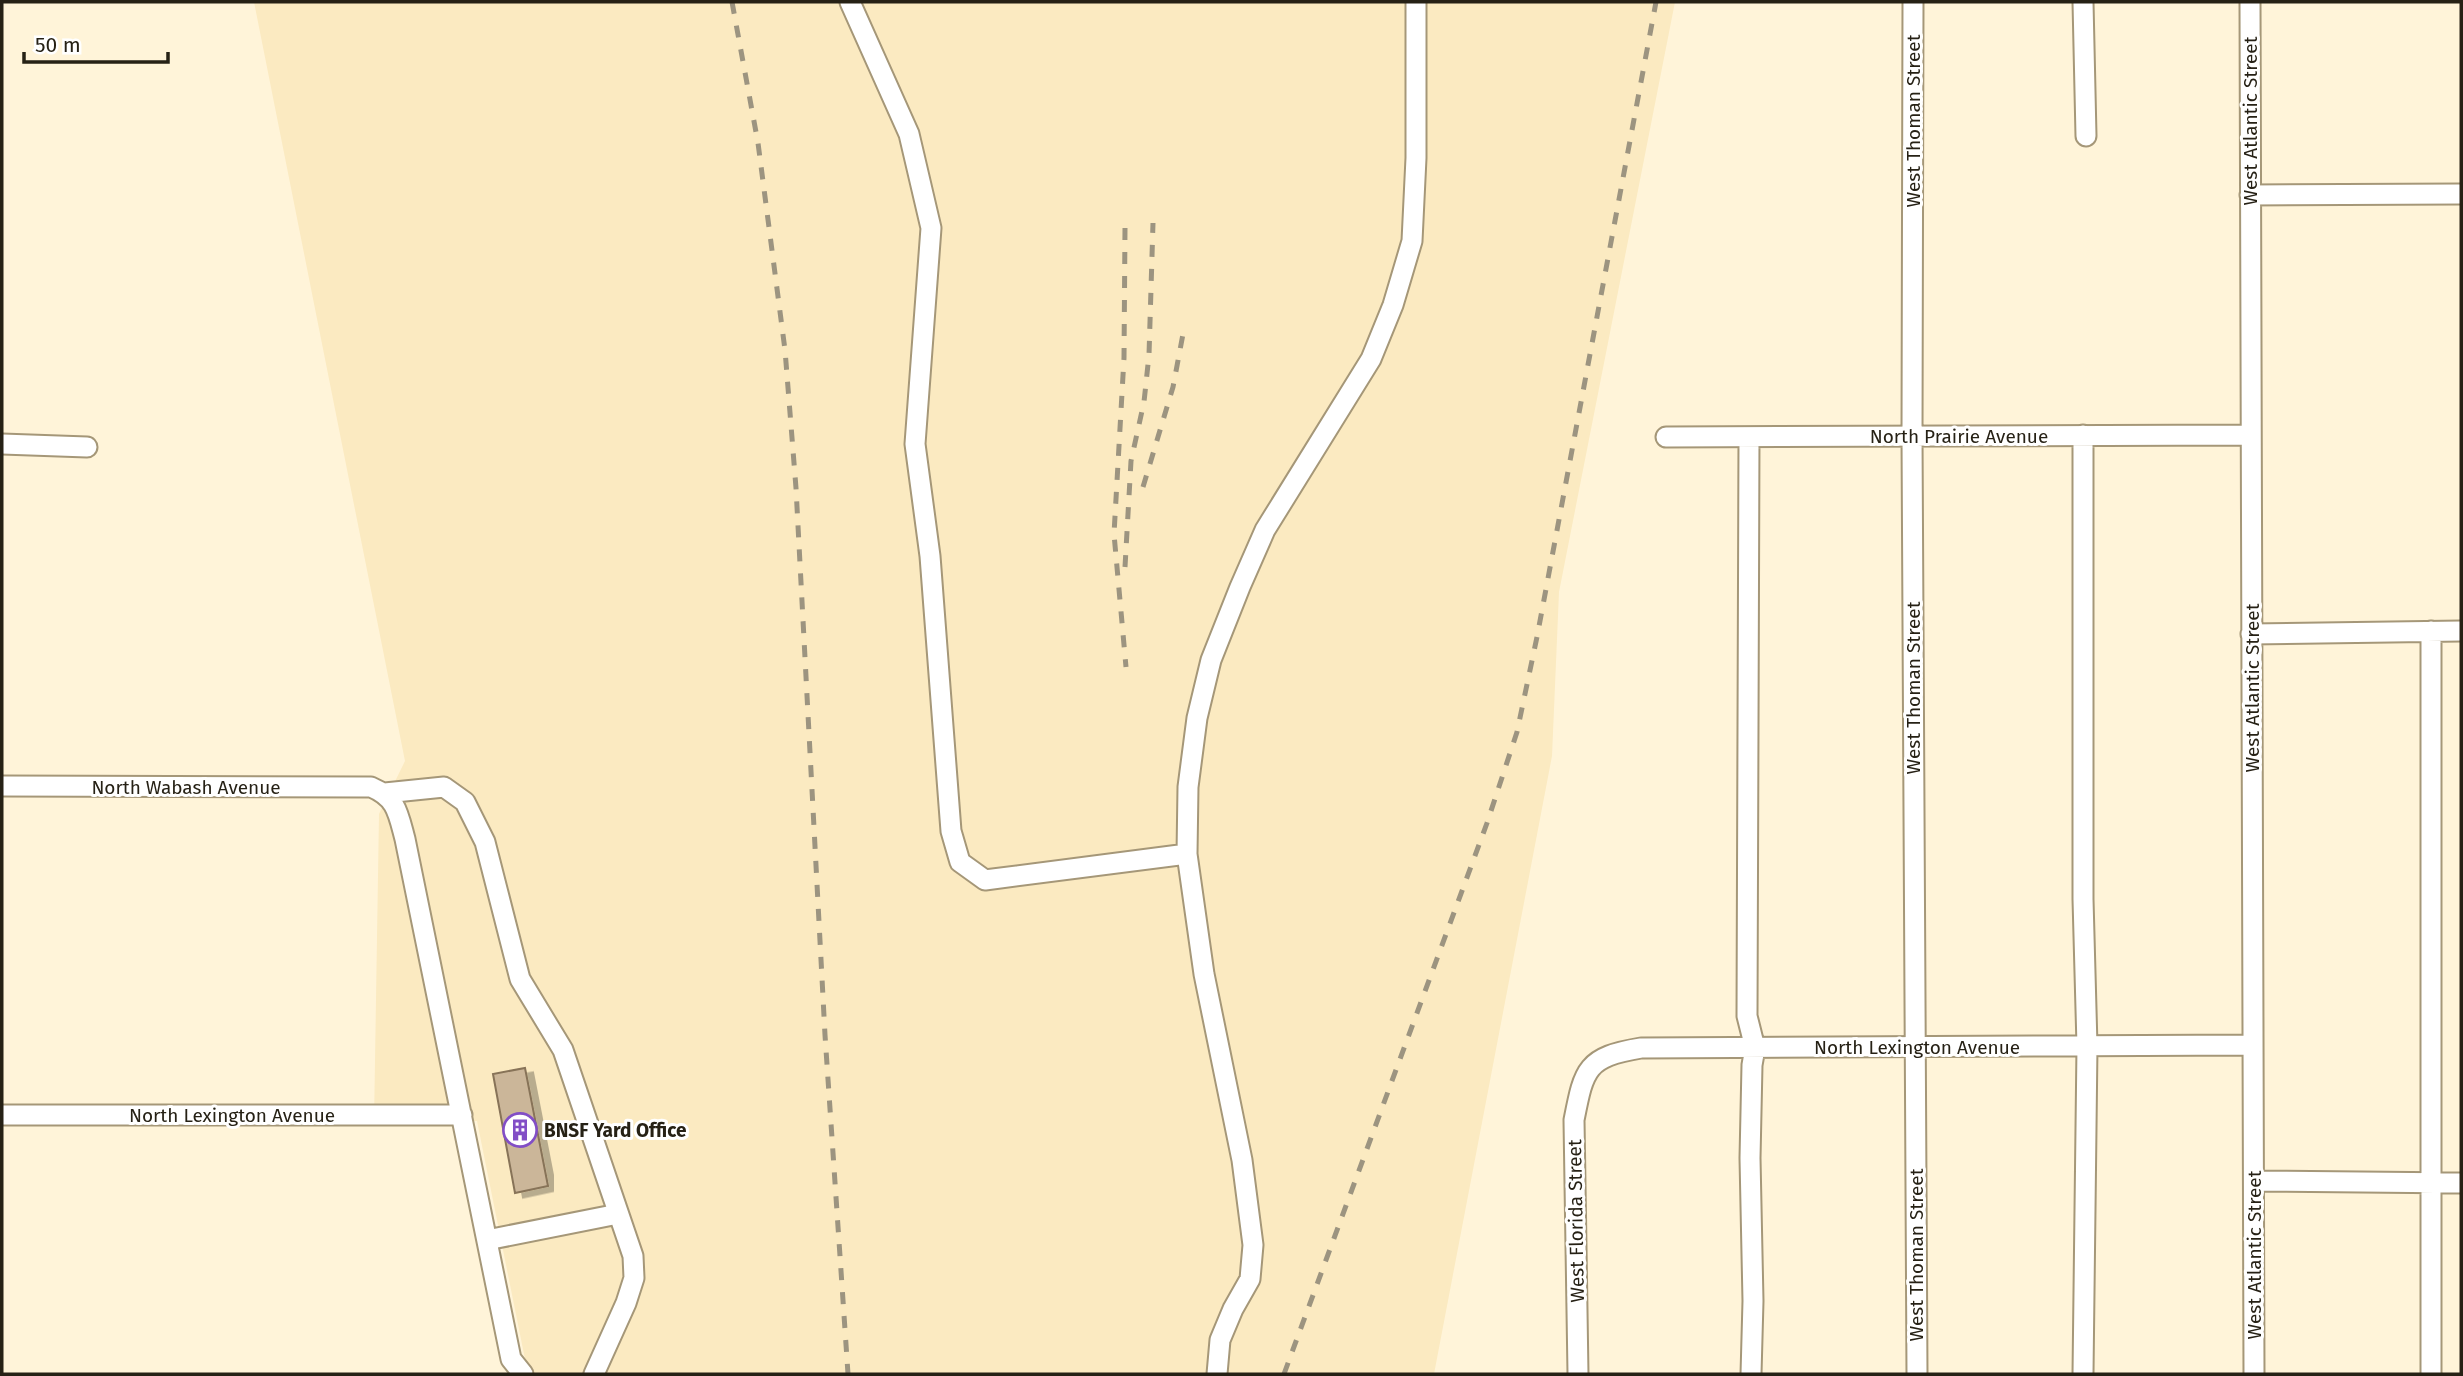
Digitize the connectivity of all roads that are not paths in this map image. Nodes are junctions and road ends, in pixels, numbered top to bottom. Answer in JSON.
{"nodes":[{"id":1,"x":850,"y":2,"type":"edge"},
{"id":2,"x":1416,"y":2,"type":"edge"},
{"id":3,"x":1913,"y":2,"type":"edge"},
{"id":4,"x":2083,"y":2,"type":"edge"},
{"id":5,"x":2250,"y":2,"type":"edge"},
{"id":6,"x":2086,"y":136,"type":"dead end"},
{"id":7,"x":2461,"y":194,"type":"edge"},
{"id":8,"x":2250,"y":195,"type":"junction"},
{"id":9,"x":2083,"y":435,"type":"junction"},
{"id":10,"x":2251,"y":435,"type":"junction"},
{"id":11,"x":1912,"y":436,"type":"junction"},
{"id":12,"x":1666,"y":437,"type":"dead end"},
{"id":13,"x":1749,"y":437,"type":"junction"},
{"id":14,"x":2,"y":444,"type":"edge"},
{"id":15,"x":87,"y":447,"type":"dead end"},
{"id":16,"x":2431,"y":631,"type":"junction"},
{"id":17,"x":2461,"y":631,"type":"edge"},
{"id":18,"x":2252,"y":634,"type":"junction"},
{"id":19,"x":2,"y":786,"type":"edge"},
{"id":20,"x":378,"y":790,"type":"junction"},
{"id":21,"x":1187,"y":855,"type":"junction"},
{"id":22,"x":2252,"y":1045,"type":"junction"},
{"id":23,"x":2087,"y":1046,"type":"junction"},
{"id":24,"x":1915,"y":1047,"type":"junction"},
{"id":25,"x":1755,"y":1048,"type":"junction"},
{"id":26,"x":1588,"y":1069,"type":"joint"},
{"id":27,"x":2,"y":1115,"type":"edge"},
{"id":28,"x":462,"y":1115,"type":"junction"},
{"id":29,"x":2254,"y":1181,"type":"junction"},
{"id":30,"x":2430,"y":1183,"type":"junction"},
{"id":31,"x":2461,"y":1183,"type":"edge"},
{"id":32,"x":618,"y":1214,"type":"junction"},
{"id":33,"x":487,"y":1240,"type":"junction"},
{"id":34,"x":523,"y":1374,"type":"edge"},
{"id":35,"x":594,"y":1374,"type":"edge"},
{"id":36,"x":1217,"y":1374,"type":"edge"},
{"id":37,"x":1578,"y":1374,"type":"edge"},
{"id":38,"x":1751,"y":1374,"type":"edge"},
{"id":39,"x":1917,"y":1374,"type":"edge"},
{"id":40,"x":2083,"y":1374,"type":"edge"},
{"id":41,"x":2254,"y":1374,"type":"edge"},
{"id":42,"x":2431,"y":1374,"type":"edge"}],
"edges":[{"from":1,"to":21,"type":"street"},
{"from":2,"to":21,"type":"street"},
{"from":3,"to":11,"type":"street","name":"West Thoman Street"},
{"from":4,"to":6,"type":"street"},
{"from":5,"to":8,"type":"street","name":"West Atlantic Street"},
{"from":7,"to":8,"type":"street"},
{"from":8,"to":10,"type":"street","name":"West Atlantic Street"},
{"from":9,"to":10,"type":"street","name":"North Prairie Avenue"},
{"from":9,"to":11,"type":"street","name":"North Prairie Avenue"},
{"from":9,"to":23,"type":"street"},
{"from":10,"to":18,"type":"street","name":"West Atlantic Street"},
{"from":11,"to":13,"type":"street","name":"North Prairie Avenue"},
{"from":11,"to":24,"type":"street","name":"West Thoman Street"},
{"from":12,"to":13,"type":"street","name":"North Prairie Avenue"},
{"from":13,"to":25,"type":"street"},
{"from":14,"to":15,"type":"street"},
{"from":16,"to":17,"type":"street"},
{"from":16,"to":18,"type":"street"},
{"from":16,"to":30,"type":"street"},
{"from":18,"to":22,"type":"street","name":"West Atlantic Street"},
{"from":19,"to":20,"type":"street","name":"North Wabash Avenue"},
{"from":20,"to":28,"type":"street"},
{"from":20,"to":32,"type":"street","name":"North Wabash Avenue"},
{"from":21,"to":36,"type":"street"},
{"from":22,"to":23,"type":"street","name":"North Lexington Avenue"},
{"from":22,"to":29,"type":"street","name":"West Atlantic Street"},
{"from":23,"to":24,"type":"street","name":"North Lexington Avenue"},
{"from":23,"to":40,"type":"street"},
{"from":24,"to":25,"type":"street","name":"North Lexington Avenue"},
{"from":24,"to":39,"type":"street","name":"West Thoman Street"},
{"from":25,"to":26,"type":"street","name":"North Lexington Avenue"},
{"from":25,"to":38,"type":"street"},
{"from":26,"to":37,"type":"street","name":"West Florida Street"},
{"from":27,"to":28,"type":"street","name":"North Lexington Avenue"},
{"from":28,"to":33,"type":"street"},
{"from":29,"to":30,"type":"street"},
{"from":29,"to":41,"type":"street","name":"West Atlantic Street"},
{"from":30,"to":31,"type":"street"},
{"from":30,"to":42,"type":"street"},
{"from":32,"to":33,"type":"street"},
{"from":32,"to":35,"type":"street","name":"North Wabash Avenue"},
{"from":33,"to":34,"type":"street"}]}
